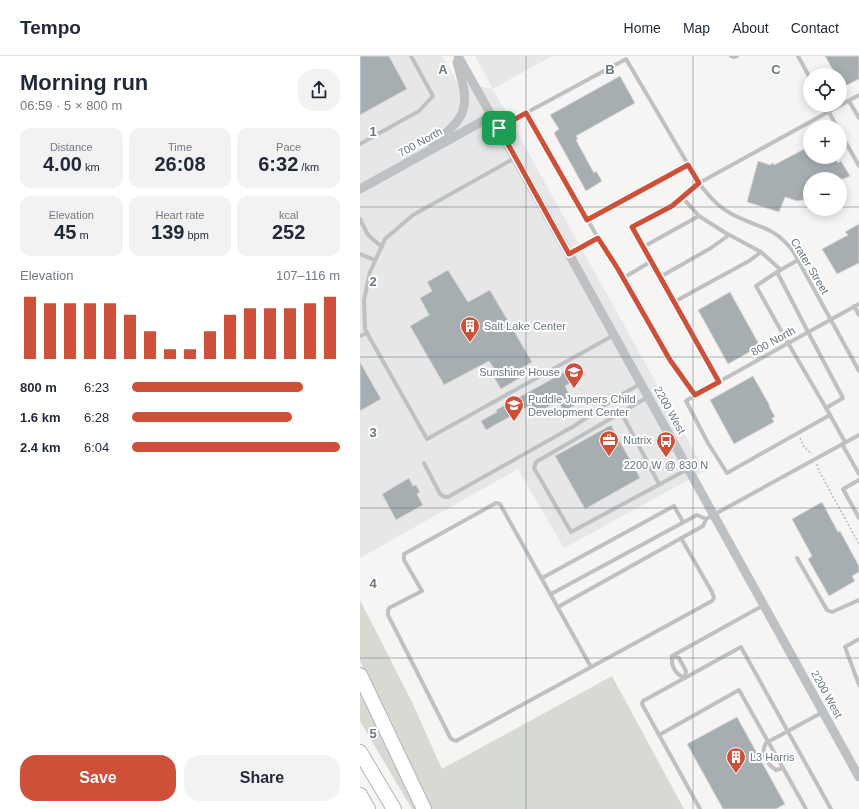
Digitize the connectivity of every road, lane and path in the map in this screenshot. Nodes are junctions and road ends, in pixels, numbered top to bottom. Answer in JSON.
{"nodes":[{"id":1,"x":411,"y":56,"type":"edge"},
{"id":2,"x":457,"y":56,"type":"edge"},
{"id":3,"x":731,"y":56,"type":"edge"},
{"id":4,"x":737,"y":56,"type":"edge"},
{"id":5,"x":798,"y":56,"type":"edge"},
{"id":6,"x":626,"y":57,"type":"edge"},
{"id":7,"x":805,"y":68,"type":"edge"},
{"id":8,"x":859,"y":95,"type":"edge"},
{"id":9,"x":849,"y":101,"type":"joint"},
{"id":10,"x":829,"y":112,"type":"joint"},
{"id":11,"x":526,"y":113,"type":"junction"},
{"id":12,"x":492,"y":116,"type":"junction"},
{"id":13,"x":859,"y":118,"type":"edge"},
{"id":14,"x":833,"y":120,"type":"edge"},
{"id":15,"x":499,"y":128,"type":"junction"},
{"id":16,"x":360,"y":144,"type":"edge"},
{"id":17,"x":847,"y":145,"type":"edge"},
{"id":18,"x":423,"y":154,"type":"junction"},
{"id":19,"x":515,"y":158,"type":"junction"},
{"id":20,"x":688,"y":165,"type":"junction"},
{"id":21,"x":859,"y":166,"type":"edge"},
{"id":22,"x":699,"y":183,"type":"junction"},
{"id":23,"x":360,"y":189,"type":"edge"},
{"id":24,"x":682,"y":197,"type":"junction"},
{"id":25,"x":699,"y":216,"type":"junction"},
{"id":26,"x":360,"y":219,"type":"edge"},
{"id":27,"x":587,"y":220,"type":"junction"},
{"id":28,"x":729,"y":235,"type":"junction"},
{"id":29,"x":598,"y":238,"type":"junction"},
{"id":30,"x":382,"y":246,"type":"junction"},
{"id":31,"x":643,"y":247,"type":"junction"},
{"id":32,"x":760,"y":252,"type":"junction"},
{"id":33,"x":360,"y":254,"type":"edge"},
{"id":34,"x":569,"y":254,"type":"junction"},
{"id":35,"x":375,"y":260,"type":"junction"},
{"id":36,"x":798,"y":260,"type":"junction"},
{"id":37,"x":652,"y":262,"type":"junction"},
{"id":38,"x":779,"y":271,"type":"junction"},
{"id":39,"x":660,"y":277,"type":"junction"},
{"id":40,"x":623,"y":278,"type":"junction"},
{"id":41,"x":674,"y":302,"type":"junction"},
{"id":42,"x":859,"y":304,"type":"edge"},
{"id":43,"x":854,"y":306,"type":"junction"},
{"id":44,"x":859,"y":315,"type":"edge"},
{"id":45,"x":831,"y":319,"type":"junction"},
{"id":46,"x":808,"y":332,"type":"junction"},
{"id":47,"x":367,"y":333,"type":"junction"},
{"id":48,"x":360,"y":336,"type":"edge"},
{"id":49,"x":614,"y":336,"type":"junction"},
{"id":50,"x":788,"y":343,"type":"junction"},
{"id":51,"x":859,"y":371,"type":"edge"},
{"id":52,"x":719,"y":382,"type":"junction"},
{"id":53,"x":641,"y":383,"type":"junction"},
{"id":54,"x":695,"y":395,"type":"junction"},
{"id":55,"x":648,"y":396,"type":"junction"},
{"id":56,"x":826,"y":408,"type":"junction"},
{"id":57,"x":621,"y":412,"type":"junction"},
{"id":58,"x":830,"y":415,"type":"junction"},
{"id":59,"x":797,"y":433,"type":"junction"},
{"id":60,"x":859,"y":435,"type":"edge"},
{"id":61,"x":844,"y":443,"type":"junction"},
{"id":62,"x":816,"y":458,"type":"junction"},
{"id":63,"x":424,"y":463,"type":"dead end"},
{"id":64,"x":688,"y":469,"type":"junction"},
{"id":65,"x":859,"y":474,"type":"edge"},
{"id":66,"x":859,"y":480,"type":"edge"},
{"id":67,"x":659,"y":484,"type":"junction"},
{"id":68,"x":710,"y":517,"type":"junction"},
{"id":69,"x":859,"y":518,"type":"edge"},
{"id":70,"x":683,"y":522,"type":"junction"},
{"id":71,"x":681,"y":538,"type":"junction"},
{"id":72,"x":859,"y":544,"type":"edge"},
{"id":73,"x":797,"y":558,"type":"dead end"},
{"id":74,"x":542,"y":578,"type":"junction"},
{"id":75,"x":551,"y":594,"type":"junction"},
{"id":76,"x":859,"y":600,"type":"edge"},
{"id":77,"x":764,"y":605,"type":"junction"},
{"id":78,"x":558,"y":607,"type":"junction"},
{"id":79,"x":859,"y":639,"type":"edge"},
{"id":80,"x":672,"y":656,"type":"junction"},
{"id":81,"x":591,"y":666,"type":"junction"},
{"id":82,"x":360,"y":675,"type":"edge"},
{"id":83,"x":685,"y":678,"type":"junction"},
{"id":84,"x":859,"y":685,"type":"edge"},
{"id":85,"x":823,"y":712,"type":"junction"},
{"id":86,"x":789,"y":731,"type":"junction"},
{"id":87,"x":659,"y":735,"type":"junction"},
{"id":88,"x":769,"y":742,"type":"junction"},
{"id":89,"x":360,"y":752,"type":"edge"},
{"id":90,"x":783,"y":768,"type":"junction"},
{"id":91,"x":859,"y":777,"type":"edge"},
{"id":92,"x":360,"y":795,"type":"edge"},
{"id":93,"x":368,"y":809,"type":"edge"},
{"id":94,"x":394,"y":809,"type":"edge"},
{"id":95,"x":424,"y":809,"type":"edge"},
{"id":96,"x":700,"y":809,"type":"edge"},
{"id":97,"x":806,"y":809,"type":"edge"},
{"id":98,"x":832,"y":809,"type":"edge"}],
"edges":[{"from":1,"to":16,"type":"lane"},
{"from":2,"to":12,"type":"street","name":"2200 West"},
{"from":2,"to":18,"type":"street"},
{"from":3,"to":4,"type":"lane"},
{"from":5,"to":7,"type":"lane"},
{"from":6,"to":11,"type":"lane"},
{"from":6,"to":20,"type":"lane","name":"Crater Street"},
{"from":8,"to":9,"type":"lane"},
{"from":9,"to":13,"type":"lane"},
{"from":10,"to":14,"type":"lane"},
{"from":10,"to":22,"type":"lane"},
{"from":11,"to":15,"type":"lane"},
{"from":11,"to":27,"type":"lane"},
{"from":12,"to":15,"type":"street","name":"2200 West"},
{"from":12,"to":18,"type":"street","name":"700 North"},
{"from":15,"to":19,"type":"street","name":"2200 West"},
{"from":17,"to":21,"type":"lane"},
{"from":18,"to":23,"type":"street","name":"700 North"},
{"from":19,"to":30,"type":"lane"},
{"from":19,"to":34,"type":"street","name":"2200 West"},
{"from":20,"to":22,"type":"lane","name":"Crater Street"},
{"from":20,"to":27,"type":"lane"},
{"from":22,"to":24,"type":"lane"},
{"from":22,"to":36,"type":"lane","name":"Crater Street"},
{"from":24,"to":25,"type":"lane"},
{"from":24,"to":31,"type":"lane"},
{"from":25,"to":28,"type":"lane"},
{"from":25,"to":31,"type":"lane"},
{"from":26,"to":30,"type":"lane"},
{"from":27,"to":29,"type":"lane"},
{"from":28,"to":32,"type":"lane"},
{"from":28,"to":39,"type":"lane"},
{"from":29,"to":34,"type":"lane"},
{"from":29,"to":40,"type":"lane"},
{"from":30,"to":35,"type":"lane"},
{"from":31,"to":37,"type":"lane"},
{"from":32,"to":38,"type":"lane"},
{"from":32,"to":41,"type":"lane"},
{"from":33,"to":35,"type":"lane"},
{"from":34,"to":49,"type":"street","name":"2200 West"},
{"from":35,"to":47,"type":"lane"},
{"from":36,"to":38,"type":"lane"},
{"from":36,"to":45,"type":"lane","name":"Crater Street"},
{"from":37,"to":39,"type":"lane"},
{"from":37,"to":40,"type":"lane"},
{"from":38,"to":46,"type":"lane"},
{"from":38,"to":50,"type":"lane"},
{"from":39,"to":41,"type":"lane"},
{"from":40,"to":54,"type":"lane"},
{"from":41,"to":52,"type":"lane"},
{"from":42,"to":43,"type":"lane","name":"800 North"},
{"from":43,"to":44,"type":"lane"},
{"from":43,"to":45,"type":"lane","name":"800 North"},
{"from":45,"to":46,"type":"lane","name":"800 North"},
{"from":45,"to":51,"type":"lane","name":"Crater Street"},
{"from":46,"to":50,"type":"lane","name":"800 North"},
{"from":46,"to":56,"type":"lane"},
{"from":47,"to":48,"type":"lane"},
{"from":47,"to":49,"type":"lane"},
{"from":49,"to":53,"type":"street","name":"2200 West"},
{"from":50,"to":52,"type":"lane","name":"800 North"},
{"from":50,"to":56,"type":"lane"},
{"from":52,"to":54,"type":"lane","name":"800 North"},
{"from":53,"to":55,"type":"street","name":"2200 West"},
{"from":53,"to":63,"type":"lane"},
{"from":54,"to":59,"type":"lane"},
{"from":55,"to":57,"type":"lane"},
{"from":55,"to":64,"type":"street","name":"2200 West"},
{"from":56,"to":58,"type":"lane"},
{"from":57,"to":67,"type":"lane"},
{"from":57,"to":67,"type":"lane"},
{"from":58,"to":59,"type":"lane"},
{"from":58,"to":61,"type":"lane"},
{"from":59,"to":62,"type":"path"},
{"from":60,"to":61,"type":"lane"},
{"from":61,"to":62,"type":"lane"},
{"from":61,"to":65,"type":"lane"},
{"from":62,"to":68,"type":"lane"},
{"from":62,"to":72,"type":"path"},
{"from":64,"to":67,"type":"lane"},
{"from":64,"to":68,"type":"street","name":"2200 West"},
{"from":66,"to":69,"type":"lane"},
{"from":68,"to":70,"type":"lane"},
{"from":68,"to":71,"type":"lane"},
{"from":68,"to":77,"type":"street","name":"2200 West"},
{"from":70,"to":74,"type":"lane"},
{"from":70,"to":75,"type":"lane"},
{"from":71,"to":78,"type":"lane"},
{"from":71,"to":81,"type":"lane"},
{"from":73,"to":76,"type":"lane"},
{"from":74,"to":75,"type":"lane"},
{"from":74,"to":81,"type":"lane"},
{"from":75,"to":78,"type":"lane"},
{"from":77,"to":80,"type":"lane"},
{"from":77,"to":85,"type":"street","name":"2200 West"},
{"from":78,"to":81,"type":"lane"},
{"from":79,"to":84,"type":"lane"},
{"from":80,"to":83,"type":"lane"},
{"from":80,"to":83,"type":"lane"},
{"from":82,"to":95,"type":"highway"},
{"from":83,"to":86,"type":"lane"},
{"from":83,"to":87,"type":"lane"},
{"from":85,"to":86,"type":"lane"},
{"from":85,"to":91,"type":"street","name":"2200 West"},
{"from":86,"to":88,"type":"lane"},
{"from":86,"to":98,"type":"lane"},
{"from":87,"to":88,"type":"lane"},
{"from":87,"to":96,"type":"lane"},
{"from":88,"to":90,"type":"lane"},
{"from":88,"to":90,"type":"lane"},
{"from":89,"to":94,"type":"highway"},
{"from":90,"to":97,"type":"lane"},
{"from":92,"to":93,"type":"highway"}]}
